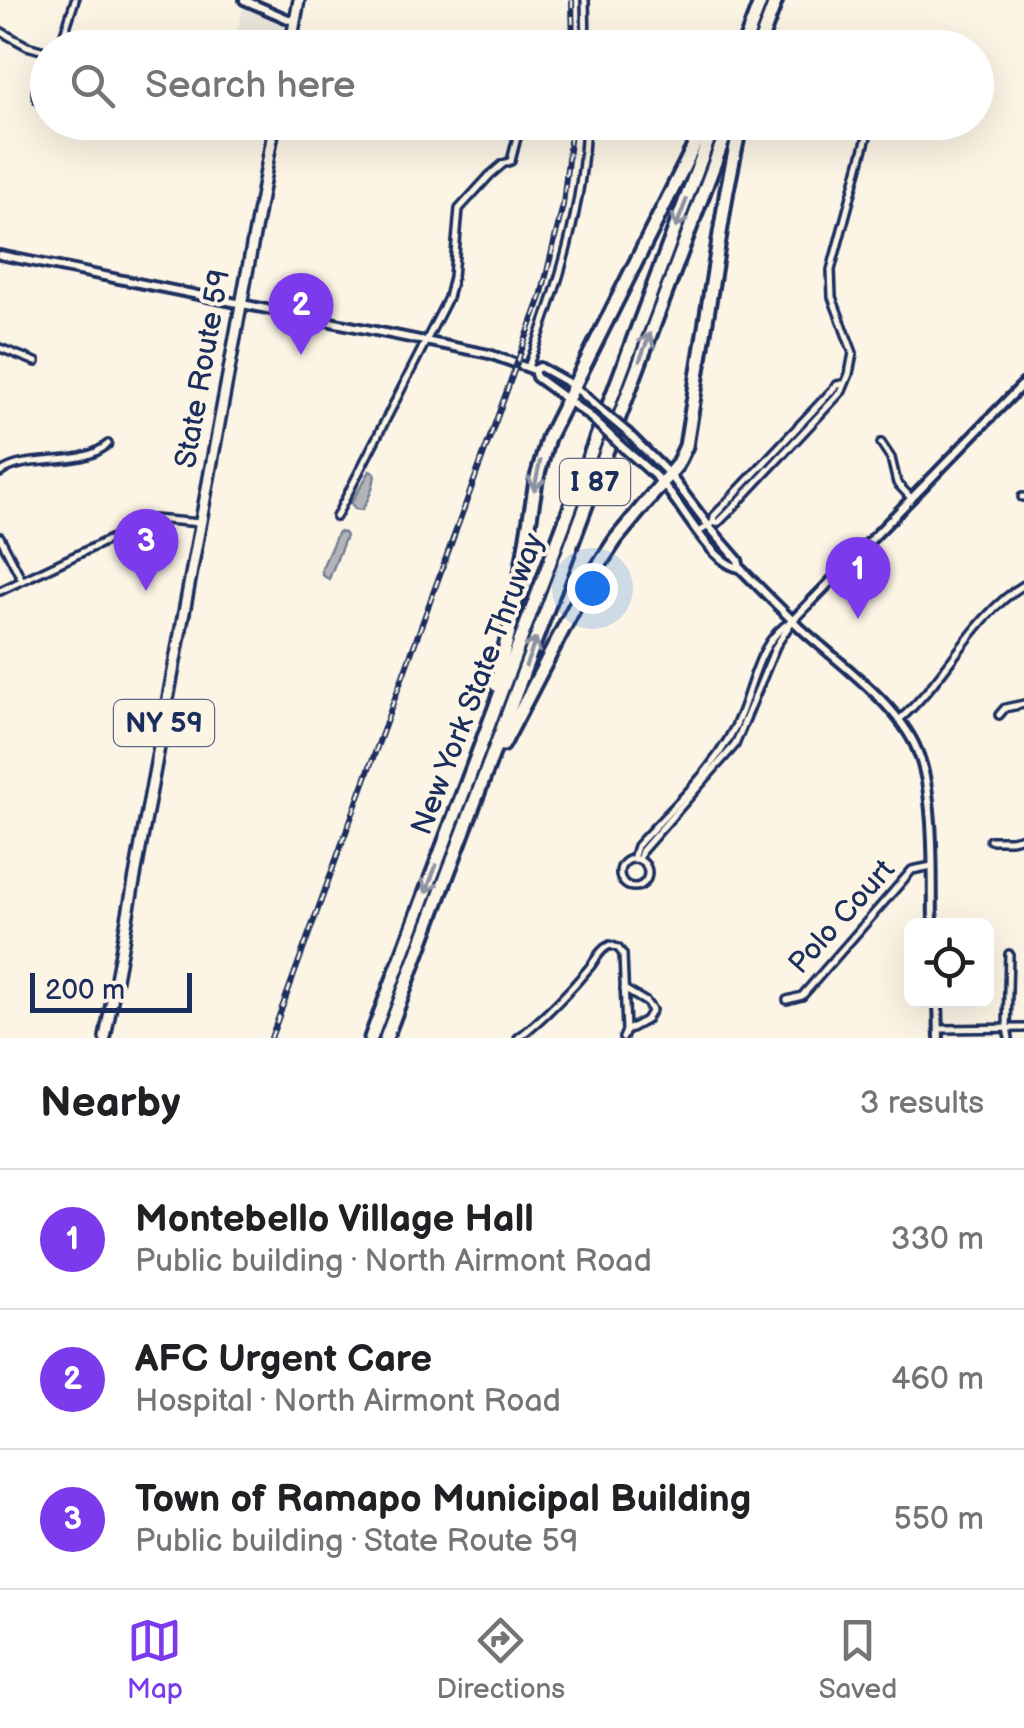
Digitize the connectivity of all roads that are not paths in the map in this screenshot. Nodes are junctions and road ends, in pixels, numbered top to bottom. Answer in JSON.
{"nodes":[{"id":1,"x":75,"y":0,"type":"edge"},
{"id":2,"x":244,"y":0,"type":"edge"},
{"id":3,"x":299,"y":0,"type":"edge"},
{"id":4,"x":584,"y":0,"type":"edge"},
{"id":5,"x":761,"y":0,"type":"edge"},
{"id":6,"x":777,"y":0,"type":"edge"},
{"id":7,"x":295,"y":22,"type":"junction"},
{"id":8,"x":65,"y":30,"type":"edge"},
{"id":9,"x":293,"y":30,"type":"edge"},
{"id":10,"x":585,"y":30,"type":"edge"},
{"id":11,"x":749,"y":30,"type":"edge"},
{"id":12,"x":767,"y":30,"type":"edge"},
{"id":13,"x":0,"y":32,"type":"edge"},
{"id":14,"x":30,"y":47,"type":"edge"},
{"id":15,"x":272,"y":140,"type":"edge"},
{"id":16,"x":517,"y":140,"type":"edge"},
{"id":17,"x":584,"y":140,"type":"edge"},
{"id":18,"x":697,"y":140,"type":"edge"},
{"id":19,"x":708,"y":140,"type":"edge"},
{"id":20,"x":723,"y":140,"type":"edge"},
{"id":21,"x":737,"y":140,"type":"edge"},
{"id":22,"x":866,"y":140,"type":"edge"},
{"id":23,"x":0,"y":255,"type":"edge"},
{"id":24,"x":240,"y":304,"type":"junction"},
{"id":25,"x":426,"y":342,"type":"junction"},
{"id":26,"x":0,"y":348,"type":"edge"},
{"id":27,"x":36,"y":362,"type":"dead end"},
{"id":28,"x":531,"y":368,"type":"junction"},
{"id":29,"x":1024,"y":384,"type":"edge"},
{"id":30,"x":574,"y":386,"type":"junction"},
{"id":31,"x":567,"y":399,"type":"junction"},
{"id":32,"x":880,"y":443,"type":"dead end"},
{"id":33,"x":108,"y":444,"type":"dead end"},
{"id":34,"x":0,"y":473,"type":"edge"},
{"id":35,"x":666,"y":479,"type":"junction"},
{"id":36,"x":912,"y":499,"type":"junction"},
{"id":37,"x":336,"y":517,"type":"dead end"},
{"id":38,"x":200,"y":523,"type":"junction"},
{"id":39,"x":711,"y":524,"type":"junction"},
{"id":40,"x":699,"y":532,"type":"junction"},
{"id":41,"x":0,"y":537,"type":"edge"},
{"id":42,"x":740,"y":568,"type":"junction"},
{"id":43,"x":22,"y":580,"type":"junction"},
{"id":44,"x":1024,"y":585,"type":"edge"},
{"id":45,"x":0,"y":591,"type":"edge"},
{"id":46,"x":792,"y":620,"type":"junction"},
{"id":47,"x":1024,"y":704,"type":"edge"},
{"id":48,"x":999,"y":715,"type":"dead end"},
{"id":49,"x":899,"y":720,"type":"junction"},
{"id":50,"x":1024,"y":837,"type":"edge"},
{"id":51,"x":454,"y":839,"type":"junction"},
{"id":52,"x":990,"y":840,"type":"dead end"},
{"id":53,"x":636,"y":859,"type":"junction"},
{"id":54,"x":932,"y":866,"type":"junction"},
{"id":55,"x":934,"y":918,"type":"edge"},
{"id":56,"x":1009,"y":954,"type":"dead end"},
{"id":57,"x":624,"y":988,"type":"junction"},
{"id":58,"x":787,"y":1000,"type":"dead end"},
{"id":59,"x":938,"y":1008,"type":"edge"},
{"id":60,"x":1007,"y":1028,"type":"junction"},
{"id":61,"x":1024,"y":1028,"type":"edge"},
{"id":62,"x":939,"y":1034,"type":"edge"},
{"id":63,"x":624,"y":1035,"type":"edge"},
{"id":64,"x":105,"y":1038,"type":"edge"},
{"id":65,"x":371,"y":1038,"type":"edge"},
{"id":66,"x":386,"y":1038,"type":"edge"},
{"id":67,"x":518,"y":1038,"type":"edge"},
{"id":68,"x":1009,"y":1038,"type":"edge"}],
"edges":[{"from":1,"to":8,"type":"street"},
{"from":2,"to":7,"type":"street"},
{"from":3,"to":7,"type":"main road"},
{"from":4,"to":10,"type":"street"},
{"from":5,"to":11,"type":"highway"},
{"from":6,"to":12,"type":"highway"},
{"from":7,"to":9,"type":"main road"},
{"from":13,"to":14,"type":"street"},
{"from":15,"to":24,"type":"main road","name":"State Route 59","number":"NY 59"},
{"from":16,"to":25,"type":"street"},
{"from":17,"to":28,"type":"street"},
{"from":18,"to":30,"type":"highway"},
{"from":19,"to":51,"type":"highway","name":"New York State Thruway","number":"I 87","one_way":true},
{"from":51,"to":20,"type":"highway","name":"New York State Thruway","number":"I 87","one_way":true},
{"from":21,"to":35,"type":"highway"},
{"from":22,"to":39,"type":"street"},
{"from":23,"to":24,"type":"street"},
{"from":24,"to":25,"type":"street"},
{"from":24,"to":38,"type":"main road","name":"State Route 59","number":"NY 59"},
{"from":25,"to":28,"type":"street"},
{"from":25,"to":37,"type":"street"},
{"from":26,"to":27,"type":"street"},
{"from":28,"to":30,"type":"street"},
{"from":28,"to":31,"type":"street"},
{"from":29,"to":36,"type":"street"},
{"from":30,"to":31,"type":"highway"},
{"from":30,"to":35,"type":"street","bridge":true},
{"from":31,"to":35,"type":"street","bridge":true},
{"from":31,"to":51,"type":"highway","one_way":true},
{"from":32,"to":36,"type":"street"},
{"from":33,"to":34,"type":"street"},
{"from":35,"to":39,"type":"street"},
{"from":35,"to":40,"type":"street"},
{"from":35,"to":51,"type":"highway"},
{"from":36,"to":46,"type":"street"},
{"from":38,"to":43,"type":"street"},
{"from":38,"to":64,"type":"main road","name":"State Route 59","number":"NY 59"},
{"from":39,"to":40,"type":"street"},
{"from":39,"to":42,"type":"street"},
{"from":40,"to":42,"type":"street"},
{"from":41,"to":43,"type":"street"},
{"from":42,"to":46,"type":"street"},
{"from":43,"to":45,"type":"street"},
{"from":44,"to":49,"type":"street"},
{"from":46,"to":49,"type":"street"},
{"from":46,"to":53,"type":"street"},
{"from":47,"to":48,"type":"street"},
{"from":49,"to":54,"type":"street"},
{"from":50,"to":52,"type":"street"},
{"from":51,"to":65,"type":"highway","name":"New York State Thruway","number":"I 87","one_way":true},
{"from":51,"to":66,"type":"highway","name":"New York State Thruway","number":"I 87"},
{"from":53,"to":53,"type":"street"},
{"from":54,"to":55,"type":"street"},
{"from":54,"to":58,"type":"street","name":"Polo Court"},
{"from":56,"to":60,"type":"street"},
{"from":57,"to":63,"type":"street"},
{"from":57,"to":63,"type":"street"},
{"from":57,"to":67,"type":"street"},
{"from":59,"to":62,"type":"street"},
{"from":60,"to":61,"type":"street"},
{"from":60,"to":62,"type":"street"},
{"from":60,"to":68,"type":"street"}]}
